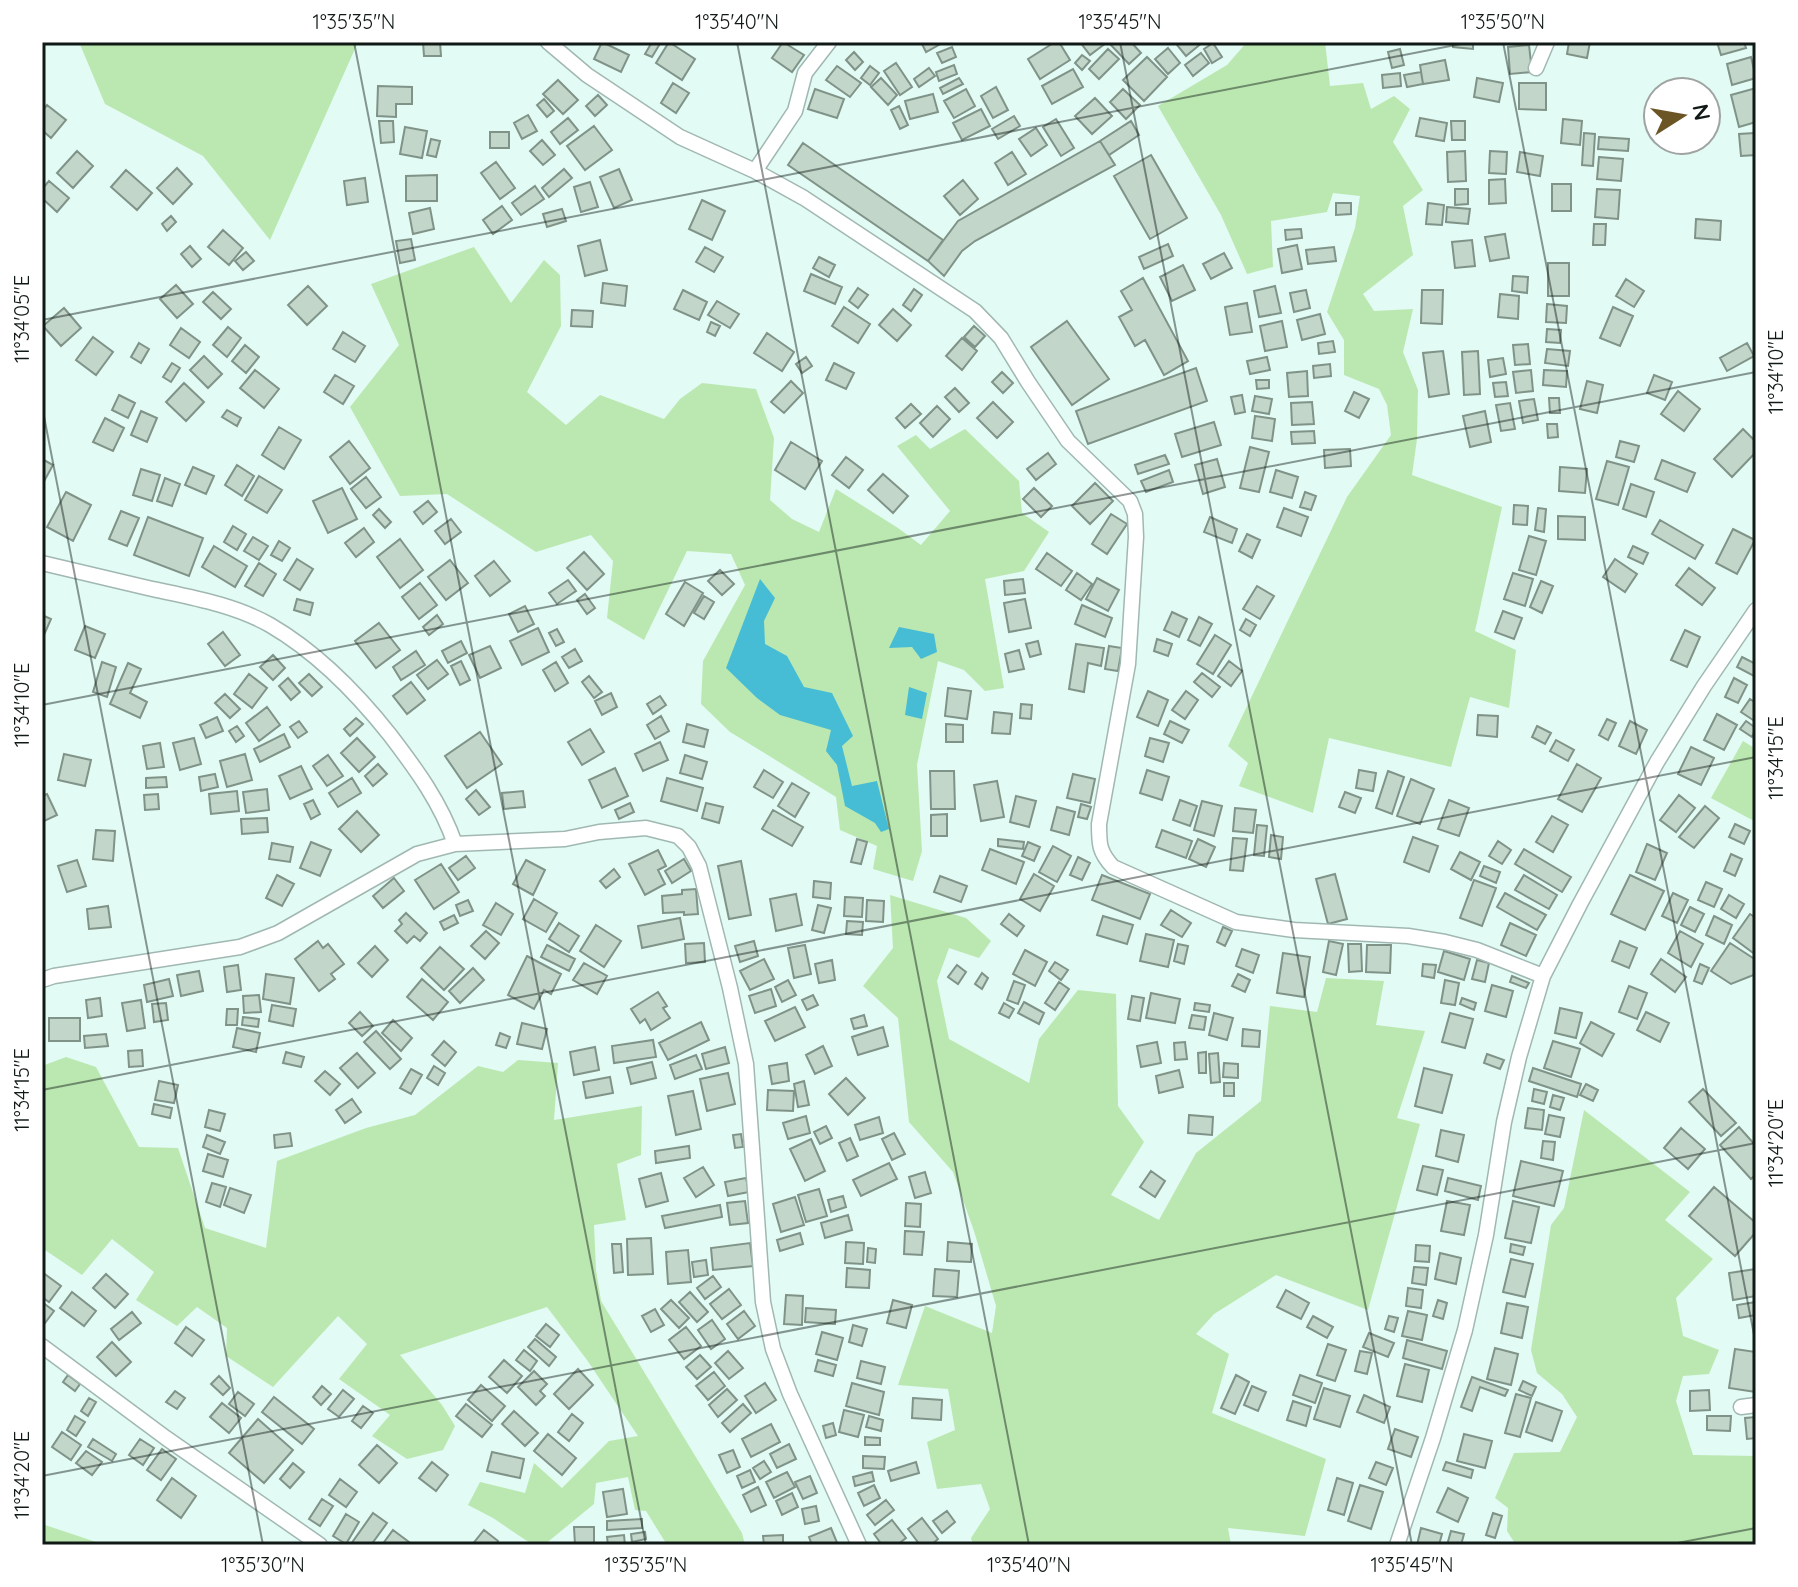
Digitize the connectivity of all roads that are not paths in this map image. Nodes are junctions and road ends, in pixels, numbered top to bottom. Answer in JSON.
{"nodes":[{"id":1,"x":548,"y":42,"type":"edge"},
{"id":2,"x":829,"y":42,"type":"edge"},
{"id":3,"x":1547,"y":42,"type":"edge"},
{"id":4,"x":1536,"y":68,"type":"dead end"},
{"id":5,"x":755,"y":171,"type":"junction"},
{"id":6,"x":42,"y":563,"type":"edge"},
{"id":7,"x":1756,"y":610,"type":"edge"},
{"id":8,"x":455,"y":844,"type":"junction"},
{"id":9,"x":1543,"y":976,"type":"junction"},
{"id":10,"x":42,"y":980,"type":"edge"},
{"id":11,"x":42,"y":1346,"type":"edge"},
{"id":12,"x":320,"y":1545,"type":"edge"},
{"id":13,"x":859,"y":1545,"type":"edge"},
{"id":14,"x":1397,"y":1545,"type":"edge"}],
"edges":[{"from":1,"to":5,"type":"street"},
{"from":2,"to":5,"type":"street"},
{"from":3,"to":4,"type":"street"},
{"from":5,"to":9,"type":"street"},
{"from":6,"to":8,"type":"street"},
{"from":7,"to":9,"type":"street"},
{"from":8,"to":10,"type":"street"},
{"from":8,"to":13,"type":"street"},
{"from":9,"to":14,"type":"street"},
{"from":11,"to":12,"type":"street"}]}
